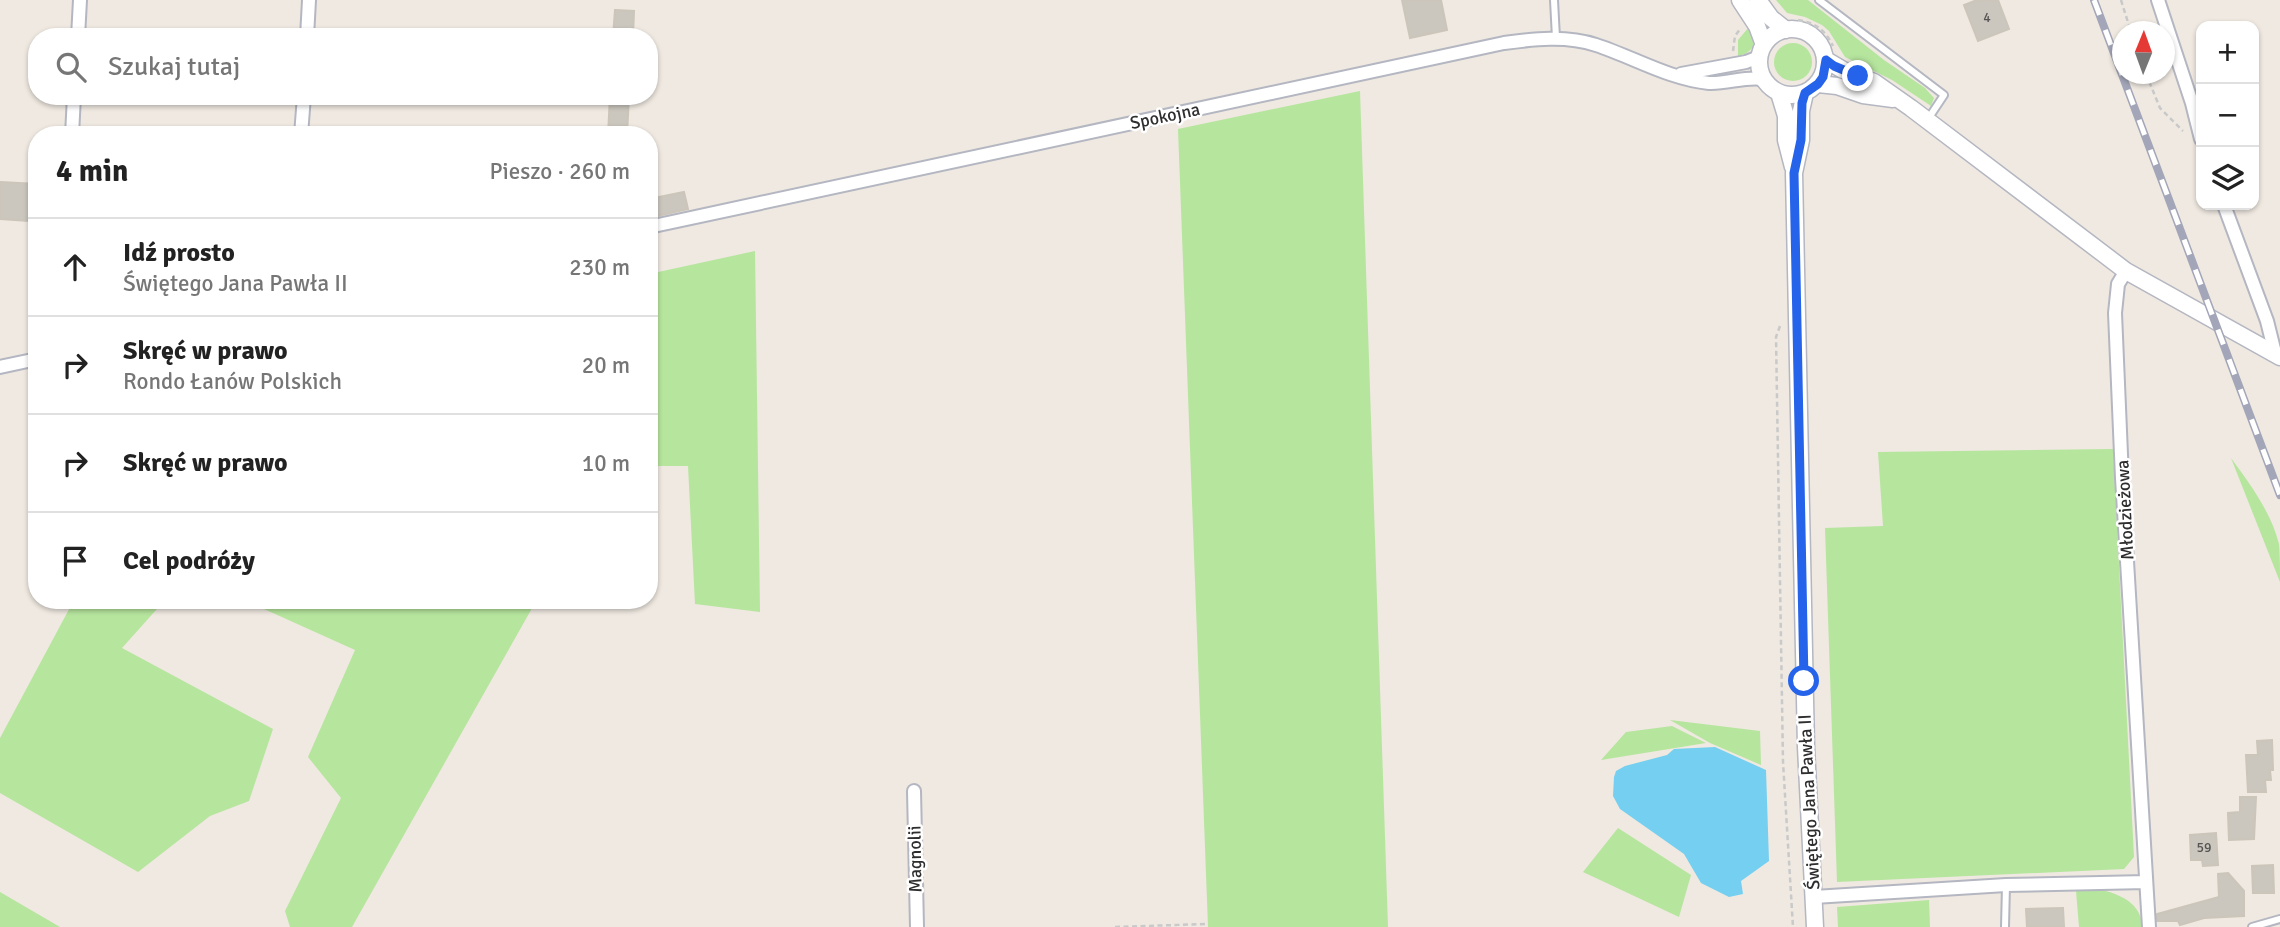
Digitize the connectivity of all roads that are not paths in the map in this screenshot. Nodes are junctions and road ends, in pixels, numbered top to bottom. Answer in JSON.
{"nodes":[{"id":1,"x":80,"y":0,"type":"edge"},
{"id":2,"x":309,"y":0,"type":"edge"},
{"id":3,"x":1554,"y":0,"type":"edge"},
{"id":4,"x":1740,"y":0,"type":"edge"},
{"id":5,"x":1758,"y":0,"type":"edge"},
{"id":6,"x":1819,"y":0,"type":"edge"},
{"id":7,"x":2158,"y":0,"type":"edge"},
{"id":8,"x":1789,"y":24,"type":"junction"},
{"id":9,"x":78,"y":28,"type":"edge"},
{"id":10,"x":307,"y":28,"type":"edge"},
{"id":11,"x":1556,"y":38,"type":"junction"},
{"id":12,"x":1761,"y":51,"type":"junction"},
{"id":13,"x":1830,"y":54,"type":"junction"},
{"id":14,"x":1678,"y":75,"type":"junction"},
{"id":15,"x":1763,"y":79,"type":"junction"},
{"id":16,"x":1811,"y":89,"type":"junction"},
{"id":17,"x":1779,"y":93,"type":"junction"},
{"id":18,"x":1895,"y":99,"type":"junction"},
{"id":19,"x":74,"y":105,"type":"edge"},
{"id":20,"x":303,"y":105,"type":"edge"},
{"id":21,"x":1927,"y":120,"type":"junction"},
{"id":22,"x":72,"y":126,"type":"edge"},
{"id":23,"x":302,"y":126,"type":"edge"},
{"id":24,"x":2196,"y":131,"type":"edge"},
{"id":25,"x":1794,"y":173,"type":"junction"},
{"id":26,"x":2226,"y":210,"type":"edge"},
{"id":27,"x":658,"y":225,"type":"edge"},
{"id":28,"x":2126,"y":271,"type":"junction"},
{"id":29,"x":2277,"y":355,"type":"edge"},
{"id":30,"x":28,"y":361,"type":"edge"},
{"id":31,"x":0,"y":367,"type":"edge"},
{"id":32,"x":914,"y":791,"type":"dead end"},
{"id":33,"x":2146,"y":882,"type":"junction"},
{"id":34,"x":2006,"y":885,"type":"junction"},
{"id":35,"x":1814,"y":897,"type":"junction"},
{"id":36,"x":2280,"y":919,"type":"edge"},
{"id":37,"x":917,"y":927,"type":"edge"},
{"id":38,"x":1815,"y":927,"type":"edge"},
{"id":39,"x":2006,"y":927,"type":"edge"},
{"id":40,"x":2149,"y":927,"type":"edge"},
{"id":41,"x":2252,"y":927,"type":"edge"}],
"edges":[{"from":1,"to":9,"type":"street"},
{"from":2,"to":10,"type":"street"},
{"from":3,"to":11,"type":"lane"},
{"from":4,"to":12,"type":"street"},
{"from":5,"to":8,"type":"street"},
{"from":6,"to":21,"type":"lane"},
{"from":7,"to":24,"type":"street"},
{"from":8,"to":12,"type":"street"},
{"from":8,"to":13,"type":"street"},
{"from":11,"to":14,"type":"street","name":"Spokojna"},
{"from":11,"to":27,"type":"street","name":"Spokojna"},
{"from":12,"to":14,"type":"street","name":"Spokojna"},
{"from":12,"to":15,"type":"street"},
{"from":13,"to":16,"type":"street"},
{"from":13,"to":18,"type":"street"},
{"from":14,"to":15,"type":"street","name":"Spokojna"},
{"from":15,"to":17,"type":"street"},
{"from":16,"to":17,"type":"street"},
{"from":16,"to":18,"type":"street"},
{"from":16,"to":25,"type":"street","name":"Świętego Jana Pawła II"},
{"from":17,"to":25,"type":"street","name":"Świętego Jana Pawła II"},
{"from":18,"to":21,"type":"street"},
{"from":19,"to":22,"type":"street"},
{"from":20,"to":23,"type":"street"},
{"from":21,"to":28,"type":"street"},
{"from":25,"to":35,"type":"street","name":"Świętego Jana Pawła II"},
{"from":26,"to":29,"type":"street"},
{"from":28,"to":29,"type":"street"},
{"from":28,"to":33,"type":"street","name":"Młodzieżowa"},
{"from":30,"to":31,"type":"street"},
{"from":32,"to":37,"type":"street","name":"Magnolii"},
{"from":33,"to":34,"type":"street"},
{"from":33,"to":40,"type":"street","name":"Młodzieżowa"},
{"from":34,"to":35,"type":"street"},
{"from":34,"to":39,"type":"lane"},
{"from":35,"to":38,"type":"street","name":"Świętego Jana Pawła II"},
{"from":36,"to":41,"type":"lane"}]}
